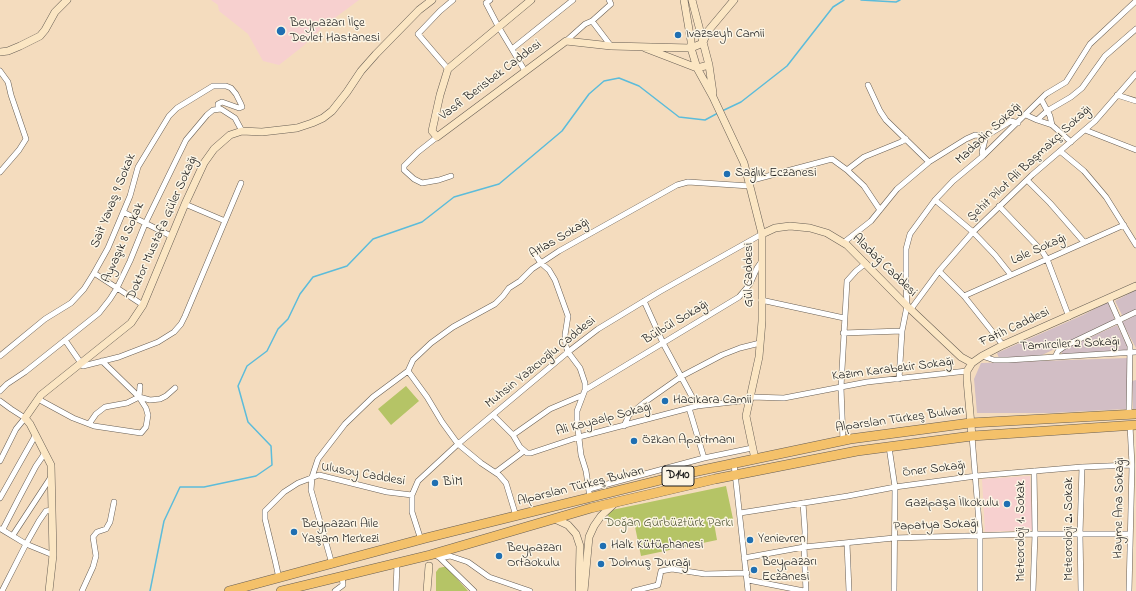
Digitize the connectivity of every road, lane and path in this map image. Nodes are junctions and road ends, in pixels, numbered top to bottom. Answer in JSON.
{"nodes":[{"id":1,"x":67,"y":0,"type":"edge"},
{"id":2,"x":432,"y":0,"type":"edge"},
{"id":3,"x":453,"y":0,"type":"edge"},
{"id":4,"x":490,"y":0,"type":"edge"},
{"id":5,"x":530,"y":0,"type":"edge"},
{"id":6,"x":572,"y":0,"type":"edge"},
{"id":7,"x":609,"y":0,"type":"edge"},
{"id":8,"x":684,"y":0,"type":"edge"},
{"id":9,"x":692,"y":0,"type":"edge"},
{"id":10,"x":734,"y":0,"type":"edge"},
{"id":11,"x":1136,"y":1,"type":"edge"},
{"id":12,"x":592,"y":20,"type":"junction"},
{"id":13,"x":498,"y":26,"type":"junction"},
{"id":14,"x":1136,"y":29,"type":"edge"},
{"id":15,"x":566,"y":41,"type":"junction"},
{"id":16,"x":703,"y":43,"type":"junction"},
{"id":17,"x":611,"y":46,"type":"junction"},
{"id":18,"x":643,"y":48,"type":"junction"},
{"id":19,"x":691,"y":48,"type":"junction"},
{"id":20,"x":512,"y":49,"type":"junction"},
{"id":21,"x":0,"y":52,"type":"edge"},
{"id":22,"x":709,"y":65,"type":"junction"},
{"id":23,"x":697,"y":68,"type":"junction"},
{"id":24,"x":448,"y":69,"type":"junction"},
{"id":25,"x":0,"y":71,"type":"edge"},
{"id":26,"x":525,"y":71,"type":"junction"},
{"id":27,"x":1136,"y":74,"type":"edge"},
{"id":28,"x":868,"y":85,"type":"dead end"},
{"id":29,"x":1117,"y":95,"type":"junction"},
{"id":30,"x":713,"y":97,"type":"junction"},
{"id":31,"x":1041,"y":99,"type":"junction"},
{"id":32,"x":1136,"y":102,"type":"edge"},
{"id":33,"x":218,"y":109,"type":"junction"},
{"id":34,"x":1047,"y":110,"type":"junction"},
{"id":35,"x":1026,"y":115,"type":"junction"},
{"id":36,"x":1037,"y":120,"type":"junction"},
{"id":37,"x":1018,"y":123,"type":"junction"},
{"id":38,"x":1052,"y":125,"type":"junction"},
{"id":39,"x":1085,"y":130,"type":"junction"},
{"id":40,"x":242,"y":132,"type":"junction"},
{"id":41,"x":986,"y":136,"type":"junction"},
{"id":42,"x":437,"y":137,"type":"junction"},
{"id":43,"x":906,"y":139,"type":"junction"},
{"id":44,"x":1071,"y":142,"type":"junction"},
{"id":45,"x":1136,"y":150,"type":"edge"},
{"id":46,"x":1060,"y":151,"type":"junction"},
{"id":47,"x":983,"y":156,"type":"junction"},
{"id":48,"x":929,"y":162,"type":"junction"},
{"id":49,"x":847,"y":170,"type":"junction"},
{"id":50,"x":0,"y":172,"type":"edge"},
{"id":51,"x":451,"y":176,"type":"dead end"},
{"id":52,"x":1027,"y":180,"type":"junction"},
{"id":53,"x":241,"y":183,"type":"dead end"},
{"id":54,"x":750,"y":184,"type":"junction"},
{"id":55,"x":935,"y":200,"type":"junction"},
{"id":56,"x":185,"y":204,"type":"junction"},
{"id":57,"x":999,"y":206,"type":"junction"},
{"id":58,"x":880,"y":210,"type":"junction"},
{"id":59,"x":123,"y":212,"type":"junction"},
{"id":60,"x":225,"y":222,"type":"junction"},
{"id":61,"x":144,"y":224,"type":"junction"},
{"id":62,"x":1124,"y":225,"type":"junction"},
{"id":63,"x":1136,"y":230,"type":"edge"},
{"id":64,"x":973,"y":232,"type":"junction"},
{"id":65,"x":762,"y":234,"type":"junction"},
{"id":66,"x":1130,"y":234,"type":"junction"},
{"id":67,"x":171,"y":236,"type":"junction"},
{"id":68,"x":843,"y":242,"type":"junction"},
{"id":69,"x":1084,"y":242,"type":"junction"},
{"id":70,"x":1136,"y":245,"type":"edge"},
{"id":71,"x":532,"y":250,"type":"dead end"},
{"id":72,"x":1047,"y":259,"type":"junction"},
{"id":73,"x":762,"y":260,"type":"junction"},
{"id":74,"x":541,"y":263,"type":"junction"},
{"id":75,"x":866,"y":263,"type":"junction"},
{"id":76,"x":939,"y":271,"type":"junction"},
{"id":77,"x":94,"y":273,"type":"junction"},
{"id":78,"x":1011,"y":275,"type":"junction"},
{"id":79,"x":1136,"y":286,"type":"edge"},
{"id":80,"x":116,"y":288,"type":"junction"},
{"id":81,"x":964,"y":296,"type":"junction"},
{"id":82,"x":1109,"y":298,"type":"junction"},
{"id":83,"x":761,"y":300,"type":"junction"},
{"id":84,"x":644,"y":301,"type":"junction"},
{"id":85,"x":143,"y":305,"type":"junction"},
{"id":86,"x":909,"y":308,"type":"junction"},
{"id":87,"x":1136,"y":312,"type":"edge"},
{"id":88,"x":1069,"y":317,"type":"junction"},
{"id":89,"x":844,"y":318,"type":"junction"},
{"id":90,"x":1119,"y":320,"type":"junction"},
{"id":91,"x":902,"y":331,"type":"junction"},
{"id":92,"x":844,"y":333,"type":"junction"},
{"id":93,"x":65,"y":340,"type":"junction"},
{"id":94,"x":663,"y":343,"type":"junction"},
{"id":95,"x":760,"y":343,"type":"junction"},
{"id":96,"x":1003,"y":345,"type":"junction"},
{"id":97,"x":568,"y":352,"type":"junction"},
{"id":98,"x":1133,"y":353,"type":"edge"},
{"id":99,"x":0,"y":356,"type":"edge"},
{"id":100,"x":982,"y":356,"type":"junction"},
{"id":101,"x":1055,"y":357,"type":"junction"},
{"id":102,"x":102,"y":361,"type":"junction"},
{"id":103,"x":80,"y":362,"type":"junction"},
{"id":104,"x":972,"y":363,"type":"junction"},
{"id":105,"x":408,"y":371,"type":"junction"},
{"id":106,"x":967,"y":371,"type":"junction"},
{"id":107,"x":1133,"y":375,"type":"edge"},
{"id":108,"x":682,"y":376,"type":"junction"},
{"id":109,"x":899,"y":379,"type":"junction"},
{"id":110,"x":140,"y":386,"type":"dead end"},
{"id":111,"x":841,"y":387,"type":"junction"},
{"id":112,"x":175,"y":388,"type":"dead end"},
{"id":113,"x":0,"y":392,"type":"edge"},
{"id":114,"x":584,"y":393,"type":"junction"},
{"id":115,"x":139,"y":397,"type":"junction"},
{"id":116,"x":750,"y":398,"type":"junction"},
{"id":117,"x":38,"y":399,"type":"junction"},
{"id":118,"x":0,"y":401,"type":"edge"},
{"id":119,"x":697,"y":406,"type":"junction"},
{"id":120,"x":689,"y":408,"type":"junction"},
{"id":121,"x":1132,"y":414,"type":"edge"},
{"id":122,"x":493,"y":415,"type":"junction"},
{"id":123,"x":25,"y":418,"type":"junction"},
{"id":124,"x":89,"y":424,"type":"junction"},
{"id":125,"x":970,"y":424,"type":"junction"},
{"id":126,"x":1133,"y":425,"type":"edge"},
{"id":127,"x":624,"y":426,"type":"junction"},
{"id":128,"x":513,"y":435,"type":"junction"},
{"id":129,"x":35,"y":436,"type":"junction"},
{"id":130,"x":972,"y":436,"type":"junction"},
{"id":131,"x":579,"y":437,"type":"junction"},
{"id":132,"x":843,"y":441,"type":"junction"},
{"id":133,"x":458,"y":444,"type":"junction"},
{"id":134,"x":888,"y":447,"type":"junction"},
{"id":135,"x":752,"y":448,"type":"junction"},
{"id":136,"x":524,"y":451,"type":"junction"},
{"id":137,"x":45,"y":454,"type":"junction"},
{"id":138,"x":704,"y":458,"type":"junction"},
{"id":139,"x":755,"y":460,"type":"junction"},
{"id":140,"x":0,"y":461,"type":"edge"},
{"id":141,"x":734,"y":464,"type":"junction"},
{"id":142,"x":1132,"y":465,"type":"junction"},
{"id":143,"x":1082,"y":467,"type":"junction"},
{"id":144,"x":1034,"y":471,"type":"junction"},
{"id":145,"x":496,"y":472,"type":"junction"},
{"id":146,"x":52,"y":475,"type":"junction"},
{"id":147,"x":736,"y":475,"type":"junction"},
{"id":148,"x":976,"y":476,"type":"junction"},
{"id":149,"x":312,"y":477,"type":"junction"},
{"id":150,"x":895,"y":487,"type":"junction"},
{"id":151,"x":589,"y":493,"type":"junction"},
{"id":152,"x":412,"y":495,"type":"junction"},
{"id":153,"x":0,"y":498,"type":"edge"},
{"id":154,"x":114,"y":502,"type":"dead end"},
{"id":155,"x":615,"y":503,"type":"junction"},
{"id":156,"x":803,"y":503,"type":"junction"},
{"id":157,"x":52,"y":510,"type":"junction"},
{"id":158,"x":740,"y":513,"type":"junction"},
{"id":159,"x":516,"y":516,"type":"junction"},
{"id":160,"x":556,"y":519,"type":"junction"},
{"id":161,"x":1,"y":529,"type":"edge"},
{"id":162,"x":1034,"y":534,"type":"junction"},
{"id":163,"x":1080,"y":534,"type":"junction"},
{"id":164,"x":1130,"y":534,"type":"junction"},
{"id":165,"x":13,"y":535,"type":"junction"},
{"id":166,"x":980,"y":535,"type":"junction"},
{"id":167,"x":894,"y":538,"type":"junction"},
{"id":168,"x":425,"y":539,"type":"junction"},
{"id":169,"x":847,"y":543,"type":"junction"},
{"id":170,"x":26,"y":544,"type":"junction"},
{"id":171,"x":804,"y":546,"type":"junction"},
{"id":172,"x":53,"y":555,"type":"junction"},
{"id":173,"x":433,"y":556,"type":"junction"},
{"id":174,"x":744,"y":558,"type":"junction"},
{"id":175,"x":397,"y":562,"type":"junction"},
{"id":176,"x":332,"y":564,"type":"junction"},
{"id":177,"x":747,"y":573,"type":"junction"},
{"id":178,"x":342,"y":576,"type":"junction"},
{"id":179,"x":279,"y":578,"type":"junction"},
{"id":180,"x":748,"y":580,"type":"junction"},
{"id":181,"x":2,"y":591,"type":"edge"},
{"id":182,"x":49,"y":591,"type":"edge"},
{"id":183,"x":82,"y":591,"type":"edge"},
{"id":184,"x":229,"y":591,"type":"edge"},
{"id":185,"x":281,"y":591,"type":"edge"},
{"id":186,"x":335,"y":591,"type":"edge"},
{"id":187,"x":396,"y":591,"type":"edge"},
{"id":188,"x":427,"y":591,"type":"edge"},
{"id":189,"x":474,"y":591,"type":"edge"},
{"id":190,"x":530,"y":591,"type":"edge"},
{"id":191,"x":579,"y":591,"type":"edge"},
{"id":192,"x":584,"y":591,"type":"edge"},
{"id":193,"x":634,"y":591,"type":"edge"},
{"id":194,"x":748,"y":591,"type":"edge"},
{"id":195,"x":805,"y":591,"type":"edge"},
{"id":196,"x":849,"y":591,"type":"edge"},
{"id":197,"x":894,"y":591,"type":"edge"},
{"id":198,"x":980,"y":591,"type":"edge"},
{"id":199,"x":1033,"y":591,"type":"edge"},
{"id":200,"x":1081,"y":591,"type":"edge"},
{"id":201,"x":1129,"y":591,"type":"edge"}],
"edges":[{"from":1,"to":21,"type":"street"},
{"from":2,"to":40,"type":"street"},
{"from":3,"to":24,"type":"street"},
{"from":4,"to":13,"type":"street"},
{"from":5,"to":13,"type":"street"},
{"from":6,"to":20,"type":"street"},
{"from":7,"to":12,"type":"street"},
{"from":8,"to":19,"type":"street","name":"Gül Caddesi"},
{"from":9,"to":16,"type":"street","name":"Gül Caddesi"},
{"from":10,"to":16,"type":"street"},
{"from":11,"to":31,"type":"street","name":"Madadin Sokağı"},
{"from":12,"to":15,"type":"street"},
{"from":12,"to":17,"type":"street"},
{"from":13,"to":20,"type":"street"},
{"from":13,"to":24,"type":"street"},
{"from":14,"to":34,"type":"street"},
{"from":15,"to":17,"type":"street"},
{"from":15,"to":26,"type":"street","name":"Vasfi Berisbek Caddesi"},
{"from":16,"to":19,"type":"street"},
{"from":16,"to":22,"type":"street","name":"Gül Caddesi"},
{"from":17,"to":18,"type":"street"},
{"from":18,"to":19,"type":"street"},
{"from":18,"to":23,"type":"street"},
{"from":19,"to":23,"type":"street","name":"Gül Caddesi"},
{"from":20,"to":26,"type":"street"},
{"from":22,"to":23,"type":"street"},
{"from":22,"to":30,"type":"street","name":"Gül Caddesi"},
{"from":23,"to":30,"type":"street","name":"Gül Caddesi"},
{"from":24,"to":42,"type":"street","name":"Vasfi Berisbek Caddesi"},
{"from":25,"to":50,"type":"street"},
{"from":26,"to":42,"type":"street","name":"Vasfi Berisbek Caddesi"},
{"from":27,"to":29,"type":"street","name":"Şehit Pilot Ali Başmakçı Sokağı"},
{"from":28,"to":43,"type":"street"},
{"from":29,"to":32,"type":"street"},
{"from":29,"to":39,"type":"street","name":"Şehit Pilot Ali Başmakçı Sokağı"},
{"from":30,"to":54,"type":"street","name":"Gül Caddesi"},
{"from":31,"to":34,"type":"street"},
{"from":31,"to":35,"type":"street","name":"Madadin Sokağı"},
{"from":33,"to":40,"type":"street"},
{"from":33,"to":59,"type":"street","name":"Sait Yavaş 9 Sokak"},
{"from":33,"to":61,"type":"street","name":"Ayvaşık 8 Sokak"},
{"from":34,"to":36,"type":"street"},
{"from":34,"to":38,"type":"street"},
{"from":35,"to":36,"type":"street"},
{"from":35,"to":37,"type":"street","name":"Madadin Sokağı"},
{"from":36,"to":38,"type":"street"},
{"from":37,"to":41,"type":"street"},
{"from":37,"to":47,"type":"street","name":"Madadin Sokağı"},
{"from":38,"to":44,"type":"street"},
{"from":39,"to":44,"type":"street","name":"Şehit Pilot Ali Başmakçı Sokağı"},
{"from":39,"to":45,"type":"street"},
{"from":40,"to":56,"type":"street","name":"Doktor Mustafa Güler Sokağı"},
{"from":41,"to":47,"type":"street"},
{"from":41,"to":48,"type":"street"},
{"from":42,"to":51,"type":"street"},
{"from":43,"to":48,"type":"street"},
{"from":43,"to":49,"type":"street"},
{"from":44,"to":46,"type":"street","name":"Şehit Pilot Ali Başmakçı Sokağı"},
{"from":46,"to":52,"type":"street","name":"Şehit Pilot Ali Başmakçı Sokağı"},
{"from":46,"to":62,"type":"street"},
{"from":47,"to":55,"type":"street","name":"Madadin Sokağı"},
{"from":48,"to":58,"type":"street"},
{"from":49,"to":54,"type":"street","name":"Atlas Sokağı"},
{"from":49,"to":58,"type":"street"},
{"from":52,"to":57,"type":"street","name":"Şehit Pilot Ali Başmakçı Sokağı"},
{"from":52,"to":69,"type":"street"},
{"from":53,"to":60,"type":"street"},
{"from":54,"to":65,"type":"street","name":"Gül Caddesi"},
{"from":54,"to":74,"type":"street","name":"Atlas Sokağı"},
{"from":55,"to":64,"type":"street"},
{"from":55,"to":86,"type":"street","name":"Madadin Sokağı"},
{"from":56,"to":60,"type":"street"},
{"from":56,"to":67,"type":"street","name":"Doktor Mustafa Güler Sokağı"},
{"from":57,"to":64,"type":"street","name":"Şehit Pilot Ali Başmakçı Sokağı"},
{"from":57,"to":72,"type":"street"},
{"from":58,"to":68,"type":"street"},
{"from":59,"to":61,"type":"street"},
{"from":59,"to":77,"type":"street","name":"Sait Yavaş 9 Sokak"},
{"from":60,"to":102,"type":"street"},
{"from":61,"to":67,"type":"street"},
{"from":61,"to":80,"type":"street","name":"Ayvaşık 8 Sokak"},
{"from":62,"to":66,"type":"street"},
{"from":62,"to":69,"type":"street","name":"Lale Sokağı"},
{"from":63,"to":66,"type":"street"},
{"from":64,"to":76,"type":"street","name":"Şehit Pilot Ali Başmakçı Sokağı"},
{"from":64,"to":78,"type":"street"},
{"from":65,"to":68,"type":"street","name":"Aladağ Caddesi"},
{"from":65,"to":73,"type":"street","name":"Gül Caddesi"},
{"from":65,"to":84,"type":"street","name":"Muhsin Yazıcıoğlu Caddesi"},
{"from":66,"to":70,"type":"street"},
{"from":67,"to":85,"type":"street","name":"Doktor Mustafa Güler Sokağı"},
{"from":68,"to":75,"type":"street","name":"Aladağ Caddesi"},
{"from":69,"to":72,"type":"street","name":"Lale Sokağı"},
{"from":71,"to":74,"type":"street"},
{"from":72,"to":78,"type":"street","name":"Lale Sokağı"},
{"from":72,"to":88,"type":"street"},
{"from":73,"to":83,"type":"street","name":"Gül Caddesi"},
{"from":73,"to":94,"type":"street","name":"Bülbül Sokağı"},
{"from":74,"to":97,"type":"street"},
{"from":74,"to":105,"type":"street","name":"Atlas Sokağı"},
{"from":75,"to":86,"type":"street","name":"Aladağ Caddesi"},
{"from":75,"to":89,"type":"street"},
{"from":76,"to":81,"type":"street"},
{"from":76,"to":86,"type":"street","name":"Şehit Pilot Ali Başmakçı Sokağı"},
{"from":77,"to":80,"type":"street"},
{"from":77,"to":99,"type":"street","name":"Sait Yavaş 9 Sokak"},
{"from":78,"to":81,"type":"street","name":"Lale Sokağı"},
{"from":79,"to":82,"type":"street","name":"Fatih Caddesi"},
{"from":80,"to":85,"type":"street"},
{"from":80,"to":93,"type":"street","name":"Ayvaşık 8 Sokak"},
{"from":81,"to":96,"type":"street"},
{"from":82,"to":88,"type":"street","name":"Fatih Caddesi"},
{"from":82,"to":90,"type":"street"},
{"from":83,"to":89,"type":"street"},
{"from":83,"to":95,"type":"street","name":"Gül Caddesi"},
{"from":84,"to":94,"type":"street"},
{"from":84,"to":97,"type":"street","name":"Muhsin Yazıcıoğlu Caddesi"},
{"from":85,"to":103,"type":"street","name":"Doktor Mustafa Güler Sokağı"},
{"from":86,"to":91,"type":"street","name":"Şehit Pilot Ali Başmakçı Sokağı"},
{"from":86,"to":104,"type":"street","name":"Aladağ Caddesi"},
{"from":87,"to":90,"type":"street"},
{"from":88,"to":96,"type":"street","name":"Fatih Caddesi"},
{"from":89,"to":92,"type":"street"},
{"from":90,"to":98,"type":"street"},
{"from":90,"to":101,"type":"street"},
{"from":91,"to":92,"type":"street"},
{"from":91,"to":109,"type":"street","name":"Şehit Pilot Ali Başmakçı Sokağı"},
{"from":92,"to":111,"type":"street"},
{"from":93,"to":103,"type":"street"},
{"from":93,"to":113,"type":"street","name":"Ayvaşık 8 Sokak"},
{"from":94,"to":108,"type":"street"},
{"from":94,"to":114,"type":"street","name":"Bülbül Sokağı"},
{"from":95,"to":108,"type":"street"},
{"from":95,"to":116,"type":"street","name":"Gül Caddesi"},
{"from":96,"to":100,"type":"street","name":"Fatih Caddesi"},
{"from":97,"to":114,"type":"street"},
{"from":97,"to":122,"type":"street","name":"Muhsin Yazıcıoğlu Caddesi"},
{"from":98,"to":101,"type":"street","name":"Tamirciler 2 Sokağı"},
{"from":98,"to":107,"type":"street"},
{"from":100,"to":101,"type":"street","name":"Tamirciler 2 Sokağı"},
{"from":100,"to":104,"type":"street","name":"Fatih Caddesi"},
{"from":102,"to":103,"type":"street"},
{"from":102,"to":115,"type":"street"},
{"from":103,"to":117,"type":"street","name":"Doktor Mustafa Güler Sokağı"},
{"from":104,"to":106,"type":"street","name":"Fatih Caddesi"},
{"from":105,"to":133,"type":"street"},
{"from":105,"to":149,"type":"street","name":"Ulusoy Caddesi"},
{"from":106,"to":109,"type":"street","name":"Kazım Karabekir Sokağı"},
{"from":106,"to":125,"type":"street"},
{"from":107,"to":121,"type":"street"},
{"from":108,"to":119,"type":"street"},
{"from":108,"to":127,"type":"street"},
{"from":109,"to":111,"type":"street","name":"Kazım Karabekir Sokağı"},
{"from":110,"to":115,"type":"street"},
{"from":111,"to":116,"type":"street","name":"Kazım Karabekir Sokağı"},
{"from":111,"to":132,"type":"street"},
{"from":112,"to":115,"type":"street"},
{"from":114,"to":128,"type":"street","name":"Bülbül Sokağı"},
{"from":114,"to":131,"type":"street"},
{"from":115,"to":124,"type":"street"},
{"from":115,"to":124,"type":"street"},
{"from":116,"to":119,"type":"street","name":"Ali Kayaalp Sokağı"},
{"from":116,"to":135,"type":"street","name":"Gül Caddesi"},
{"from":117,"to":123,"type":"street","name":"Doktor Mustafa Güler Sokağı"},
{"from":117,"to":124,"type":"street"},
{"from":118,"to":123,"type":"street"},
{"from":119,"to":120,"type":"street","name":"Ali Kayaalp Sokağı"},
{"from":120,"to":127,"type":"street","name":"Ali Kayaalp Sokağı"},
{"from":120,"to":138,"type":"street"},
{"from":121,"to":125,"type":"highway","name":"Alparslan Türkeş Bulvarı","number":"D140"},
{"from":122,"to":128,"type":"street"},
{"from":122,"to":133,"type":"street","name":"Muhsin Yazıcıoğlu Caddesi"},
{"from":123,"to":129,"type":"street"},
{"from":123,"to":140,"type":"street","name":"Doktor Mustafa Güler Sokağı"},
{"from":125,"to":130,"type":"street"},
{"from":125,"to":132,"type":"highway","name":"Alparslan Türkeş Bulvarı","number":"D140"},
{"from":126,"to":130,"type":"highway","name":"Alparslan Türkeş Bulvarı","number":"D140"},
{"from":126,"to":142,"type":"street","name":"Hayme Ana Sokağı"},
{"from":127,"to":131,"type":"street","name":"Ali Kayaalp Sokağı"},
{"from":128,"to":136,"type":"street"},
{"from":129,"to":137,"type":"street"},
{"from":129,"to":153,"type":"street"},
{"from":130,"to":134,"type":"highway","name":"Alparslan Türkeş Bulvarı","number":"D140"},
{"from":130,"to":148,"type":"street"},
{"from":131,"to":136,"type":"street","name":"Ali Kayaalp Sokağı"},
{"from":131,"to":151,"type":"street"},
{"from":132,"to":139,"type":"highway","name":"Alparslan Türkeş Bulvarı","number":"D140"},
{"from":133,"to":145,"type":"street"},
{"from":133,"to":152,"type":"street","name":"Muhsin Yazıcıoğlu Caddesi"},
{"from":134,"to":147,"type":"highway","name":"Alparslan Türkeş Bulvarı","number":"D140"},
{"from":134,"to":150,"type":"street"},
{"from":135,"to":138,"type":"street"},
{"from":135,"to":139,"type":"street","name":"Gül Caddesi"},
{"from":136,"to":145,"type":"street"},
{"from":137,"to":146,"type":"street"},
{"from":137,"to":161,"type":"street"},
{"from":138,"to":151,"type":"street"},
{"from":139,"to":141,"type":"highway","name":"Alparslan Türkeş Bulvarı","number":"D140"},
{"from":141,"to":147,"type":"street"},
{"from":141,"to":151,"type":"highway","name":"Alparslan Türkeş Bulvarı","number":"D140"},
{"from":142,"to":143,"type":"street","name":"Öner Sokağı"},
{"from":142,"to":164,"type":"street","name":"Hayme Ana Sokağı"},
{"from":143,"to":144,"type":"street","name":"Öner Sokağı"},
{"from":143,"to":163,"type":"street","name":"Meteoroloji 2. Sokak"},
{"from":144,"to":148,"type":"street","name":"Öner Sokağı"},
{"from":144,"to":162,"type":"street","name":"Meteoroloji 1. Sokak"},
{"from":145,"to":159,"type":"street"},
{"from":146,"to":157,"type":"street"},
{"from":146,"to":165,"type":"street"},
{"from":147,"to":155,"type":"highway","name":"Alparslan Türkeş Bulvarı","number":"D140"},
{"from":147,"to":158,"type":"street"},
{"from":148,"to":150,"type":"street","name":"Öner Sokağı"},
{"from":148,"to":166,"type":"street"},
{"from":149,"to":152,"type":"street","name":"Ulusoy Caddesi"},
{"from":149,"to":176,"type":"street"},
{"from":149,"to":179,"type":"street"},
{"from":150,"to":156,"type":"street","name":"Öner Sokağı"},
{"from":150,"to":167,"type":"street"},
{"from":151,"to":159,"type":"highway","name":"Alparslan Türkeş Bulvarı","number":"D140"},
{"from":152,"to":168,"type":"street"},
{"from":154,"to":183,"type":"street"},
{"from":155,"to":160,"type":"highway","name":"Alparslan Türkeş Bulvarı","number":"D140"},
{"from":155,"to":192,"type":"street"},
{"from":156,"to":158,"type":"street","name":"Öner Sokağı"},
{"from":156,"to":171,"type":"street"},
{"from":157,"to":170,"type":"street"},
{"from":157,"to":172,"type":"street"},
{"from":158,"to":174,"type":"street"},
{"from":159,"to":168,"type":"highway","name":"Alparslan Türkeş Bulvarı","number":"D140"},
{"from":160,"to":173,"type":"highway","name":"Alparslan Türkeş Bulvarı","number":"D140"},
{"from":160,"to":191,"type":"street"},
{"from":161,"to":165,"type":"street"},
{"from":162,"to":163,"type":"street","name":"Papatya Sokağı"},
{"from":162,"to":166,"type":"street","name":"Papatya Sokağı"},
{"from":162,"to":199,"type":"street","name":"Meteoroloji 1. Sokak"},
{"from":163,"to":164,"type":"street","name":"Papatya Sokağı"},
{"from":163,"to":200,"type":"street","name":"Meteoroloji 2. Sokak"},
{"from":164,"to":201,"type":"street","name":"Hayme Ana Sokağı"},
{"from":165,"to":170,"type":"street"},
{"from":166,"to":167,"type":"street","name":"Papatya Sokağı"},
{"from":166,"to":198,"type":"street"},
{"from":167,"to":169,"type":"street","name":"Papatya Sokağı"},
{"from":167,"to":197,"type":"street"},
{"from":168,"to":173,"type":"highway"},
{"from":168,"to":173,"type":"highway"},
{"from":168,"to":176,"type":"highway","name":"Alparslan Türkeş Bulvarı","number":"D140"},
{"from":169,"to":171,"type":"street","name":"Papatya Sokağı"},
{"from":169,"to":196,"type":"street"},
{"from":170,"to":172,"type":"street"},
{"from":170,"to":181,"type":"street"},
{"from":171,"to":174,"type":"street","name":"Papatya Sokağı"},
{"from":171,"to":195,"type":"street"},
{"from":172,"to":182,"type":"street"},
{"from":173,"to":175,"type":"highway","name":"Alparslan Türkeş Bulvarı","number":"D140"},
{"from":173,"to":188,"type":"street"},
{"from":173,"to":189,"type":"street"},
{"from":173,"to":190,"type":"street"},
{"from":174,"to":177,"type":"street"},
{"from":175,"to":178,"type":"highway","name":"Alparslan Türkeş Bulvarı","number":"D140"},
{"from":175,"to":187,"type":"street"},
{"from":176,"to":179,"type":"highway","name":"Alparslan Türkeş Bulvarı","number":"D140"},
{"from":177,"to":180,"type":"street"},
{"from":177,"to":193,"type":"street"},
{"from":178,"to":185,"type":"highway","name":"Alparslan Türkeş Bulvarı","number":"D140"},
{"from":178,"to":186,"type":"street"},
{"from":179,"to":184,"type":"highway","name":"Alparslan Türkeş Bulvarı","number":"D140"},
{"from":180,"to":194,"type":"street"},
{"from":180,"to":195,"type":"street"}]}
